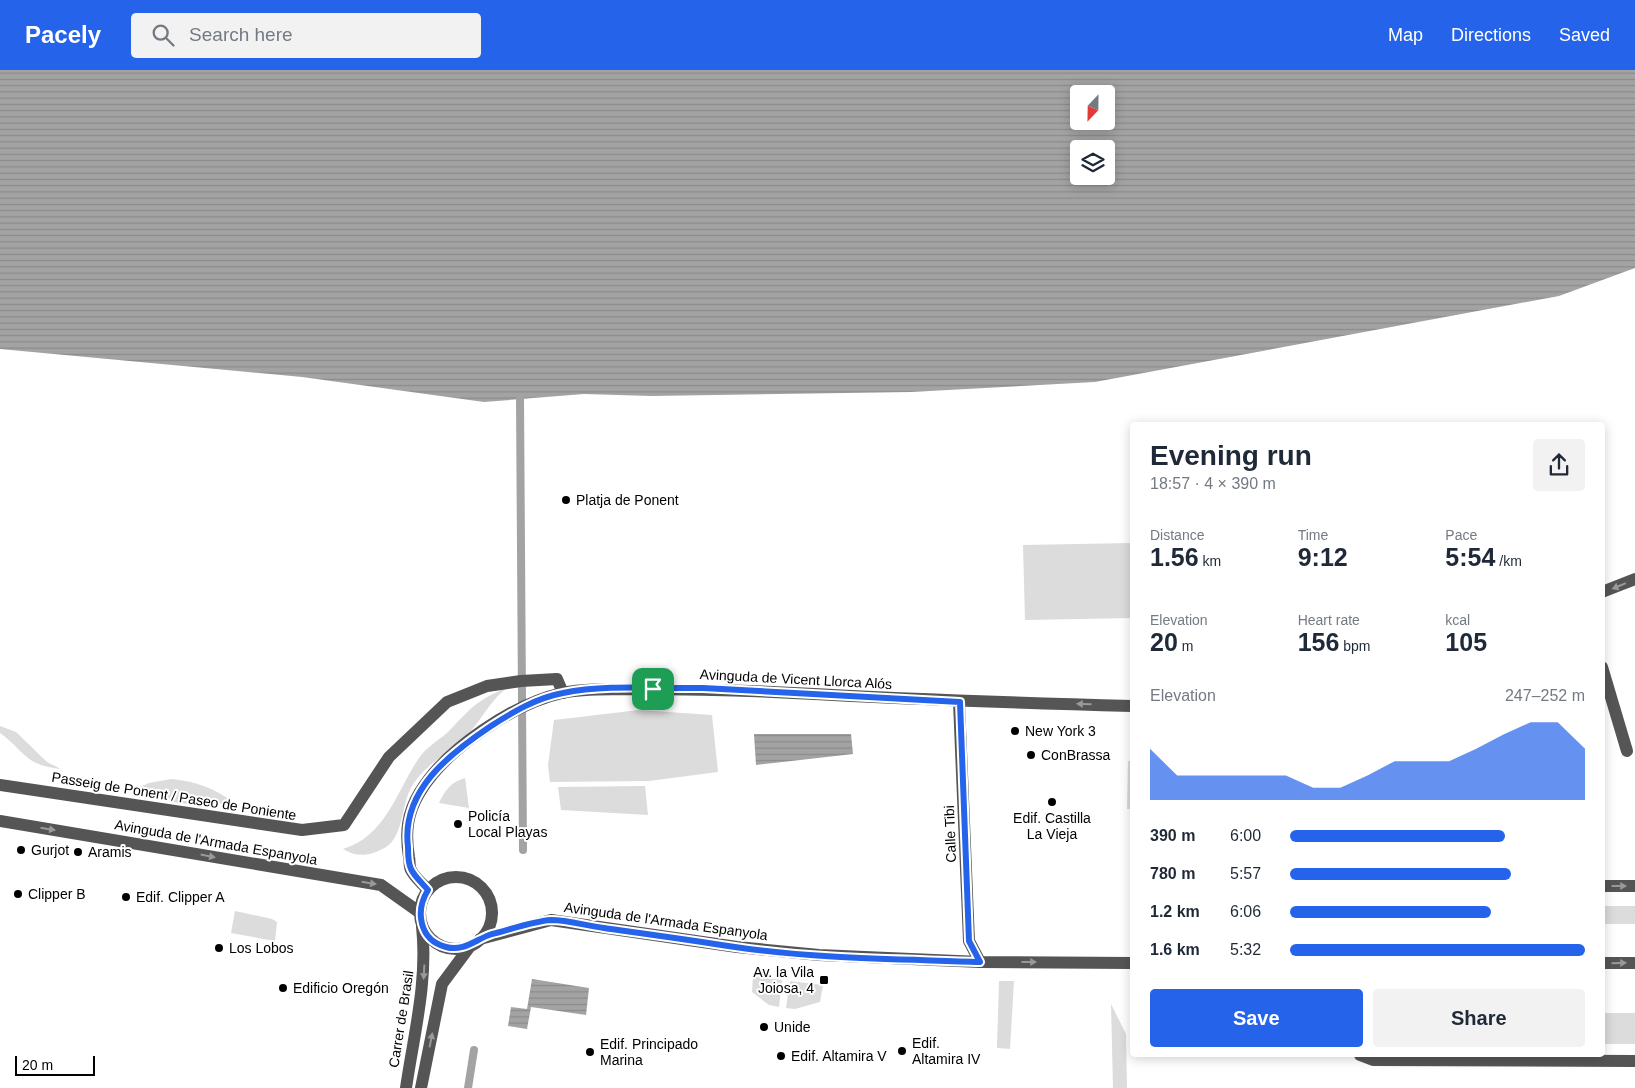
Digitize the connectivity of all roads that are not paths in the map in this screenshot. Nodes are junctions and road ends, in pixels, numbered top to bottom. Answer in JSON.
{"nodes":[{"id":1,"x":1635,"y":579,"type":"edge"},
{"id":2,"x":1605,"y":591,"type":"edge"},
{"id":3,"x":1605,"y":677,"type":"edge"},
{"id":4,"x":563,"y":693,"type":"junction"},
{"id":5,"x":960,"y":702,"type":"junction"},
{"id":6,"x":1130,"y":706,"type":"edge"},
{"id":7,"x":1627,"y":751,"type":"dead end"},
{"id":8,"x":0,"y":785,"type":"edge"},
{"id":9,"x":0,"y":821,"type":"edge"},
{"id":10,"x":1605,"y":886,"type":"edge"},
{"id":11,"x":1635,"y":886,"type":"edge"},
{"id":12,"x":428,"y":890,"type":"junction"},
{"id":13,"x":420,"y":918,"type":"junction"},
{"id":14,"x":475,"y":942,"type":"junction"},
{"id":15,"x":980,"y":962,"type":"junction"},
{"id":16,"x":1130,"y":963,"type":"edge"},
{"id":17,"x":1605,"y":963,"type":"edge"},
{"id":18,"x":1635,"y":963,"type":"edge"},
{"id":19,"x":1365,"y":1057,"type":"edge"},
{"id":20,"x":1635,"y":1061,"type":"edge"},
{"id":21,"x":406,"y":1088,"type":"edge"},
{"id":22,"x":421,"y":1088,"type":"edge"}],
"edges":[{"from":1,"to":2,"type":"street","one_way":true},
{"from":3,"to":7,"type":"street"},
{"from":4,"to":5,"type":"street","name":"Avinguda de Vicent Llorca Alós"},
{"from":4,"to":8,"type":"street","name":"Passeig de Ponent / Paseo de Poniente"},
{"from":4,"to":12,"type":"street","name":"Avinguda de Vicent Llorca Alós"},
{"from":6,"to":5,"type":"street","name":"Avinguda de Vicent Llorca Alós","one_way":true},
{"from":5,"to":15,"type":"street","name":"Calle Tibi"},
{"from":9,"to":13,"type":"street","name":"Avinguda de l'Armada Espanyola","one_way":true},
{"from":10,"to":11,"type":"street","one_way":true},
{"from":12,"to":13,"type":"street"},
{"from":12,"to":14,"type":"street"},
{"from":13,"to":14,"type":"street"},
{"from":13,"to":21,"type":"street","name":"Carrer de Brasil","one_way":true},
{"from":14,"to":15,"type":"street","name":"Avinguda de l'Armada Espanyola"},
{"from":22,"to":14,"type":"street","one_way":true},
{"from":15,"to":16,"type":"street","name":"Avinguda de l'Armada Espanyola","one_way":true},
{"from":17,"to":18,"type":"street","one_way":true},
{"from":19,"to":20,"type":"street"}]}
